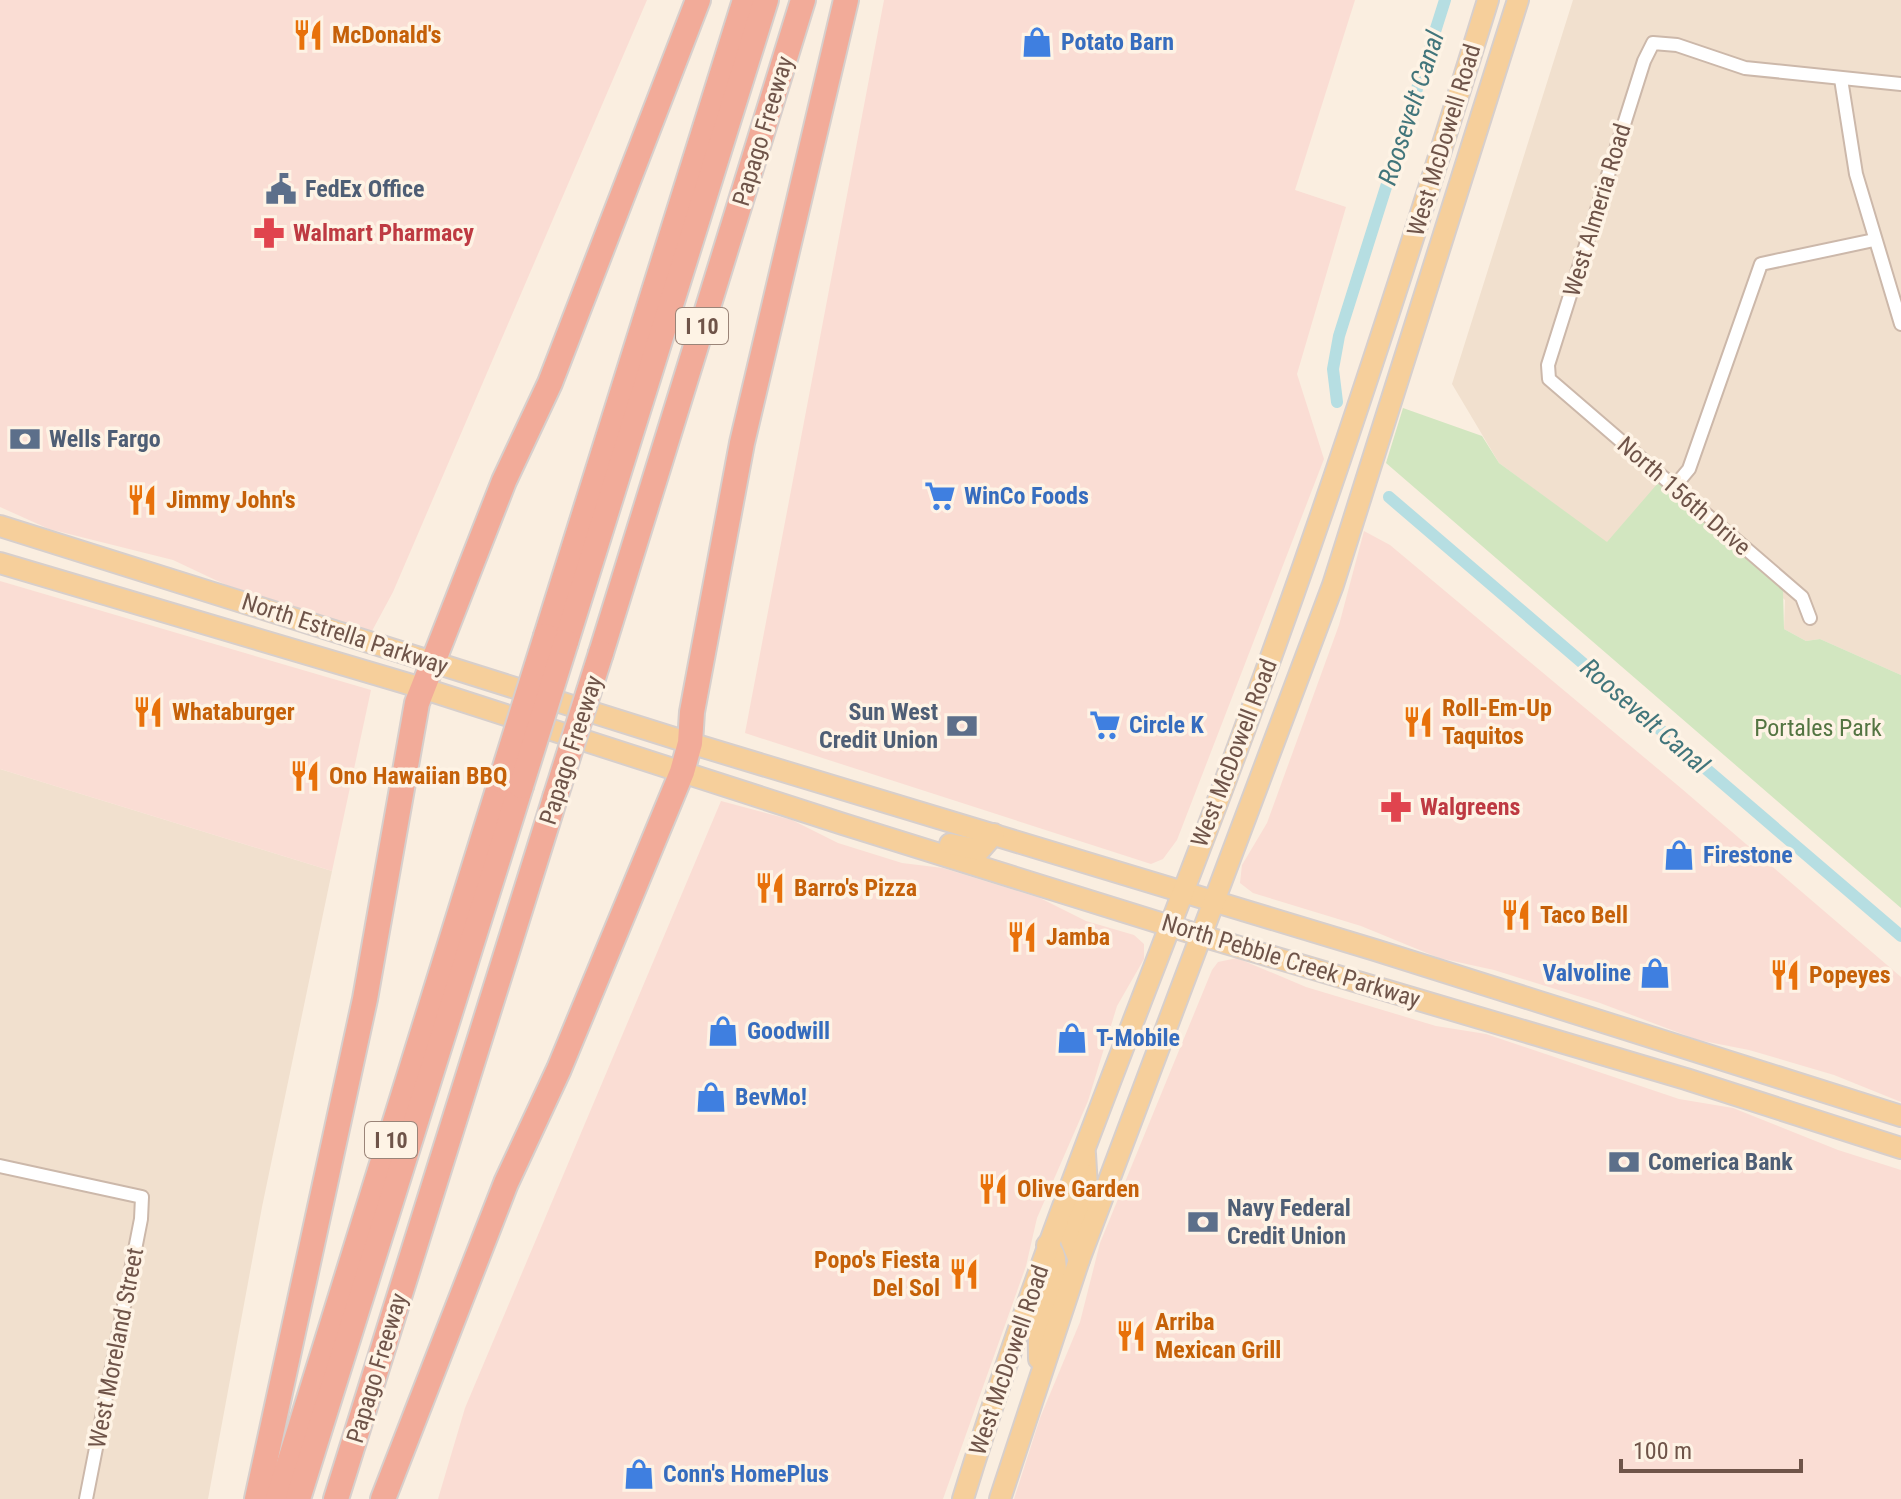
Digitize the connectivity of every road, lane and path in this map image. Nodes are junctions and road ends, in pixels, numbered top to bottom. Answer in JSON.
{"nodes":[{"id":1,"x":698,"y":0,"type":"edge"},
{"id":2,"x":745,"y":0,"type":"edge"},
{"id":3,"x":766,"y":0,"type":"edge"},
{"id":4,"x":803,"y":0,"type":"edge"},
{"id":5,"x":846,"y":0,"type":"edge"},
{"id":6,"x":1488,"y":0,"type":"edge"},
{"id":7,"x":1518,"y":0,"type":"edge"},
{"id":8,"x":1841,"y":79,"type":"junction"},
{"id":9,"x":1901,"y":84,"type":"edge"},
{"id":10,"x":1421,"y":214,"type":"junction"},
{"id":11,"x":1874,"y":240,"type":"junction"},
{"id":12,"x":1901,"y":324,"type":"edge"},
{"id":13,"x":1408,"y":353,"type":"junction"},
{"id":14,"x":1549,"y":379,"type":"joint"},
{"id":15,"x":1674,"y":487,"type":"junction"},
{"id":16,"x":0,"y":526,"type":"edge"},
{"id":17,"x":85,"y":552,"type":"junction"},
{"id":18,"x":0,"y":563,"type":"edge"},
{"id":19,"x":1300,"y":576,"type":"junction"},
{"id":20,"x":1333,"y":585,"type":"junction"},
{"id":21,"x":84,"y":589,"type":"junction"},
{"id":22,"x":1810,"y":618,"type":"dead end"},
{"id":23,"x":556,"y":639,"type":"junction"},
{"id":24,"x":433,"y":663,"type":"junction"},
{"id":25,"x":422,"y":688,"type":"junction"},
{"id":26,"x":690,"y":743,"type":"junction"},
{"id":27,"x":682,"y":772,"type":"junction"},
{"id":28,"x":511,"y":783,"type":"junction"},
{"id":29,"x":994,"y":834,"type":"junction"},
{"id":30,"x":926,"y":850,"type":"junction"},
{"id":31,"x":1182,"y":892,"type":"junction"},
{"id":32,"x":1215,"y":901,"type":"junction"},
{"id":33,"x":1170,"y":925,"type":"junction"},
{"id":34,"x":1202,"y":936,"type":"junction"},
{"id":35,"x":1901,"y":1116,"type":"edge"},
{"id":36,"x":1084,"y":1146,"type":"junction"},
{"id":37,"x":1901,"y":1148,"type":"edge"},
{"id":38,"x":0,"y":1166,"type":"edge"},
{"id":39,"x":1047,"y":1245,"type":"junction"},
{"id":40,"x":1079,"y":1260,"type":"junction"},
{"id":41,"x":1038,"y":1379,"type":"junction"},
{"id":42,"x":86,"y":1499,"type":"edge"},
{"id":43,"x":257,"y":1499,"type":"edge"},
{"id":44,"x":278,"y":1499,"type":"edge"},
{"id":45,"x":298,"y":1499,"type":"edge"},
{"id":46,"x":336,"y":1499,"type":"edge"},
{"id":47,"x":383,"y":1499,"type":"edge"},
{"id":48,"x":963,"y":1499,"type":"edge"},
{"id":49,"x":1000,"y":1499,"type":"edge"}],
"edges":[{"from":1,"to":24,"type":"highway"},
{"from":2,"to":23,"type":"highway","number":"I 10"},
{"from":3,"to":23,"type":"highway"},
{"from":4,"to":46,"type":"highway","name":"Papago Freeway","number":"I 10","bridge":true},
{"from":5,"to":26,"type":"highway"},
{"from":6,"to":10,"type":"main road","name":"West McDowell Road"},
{"from":7,"to":13,"type":"main road","name":"West McDowell Road"},
{"from":8,"to":9,"type":"street"},
{"from":8,"to":11,"type":"street"},
{"from":8,"to":14,"type":"street","name":"West Almeria Road"},
{"from":10,"to":13,"type":"main road"},
{"from":10,"to":19,"type":"main road","name":"West McDowell Road"},
{"from":11,"to":12,"type":"street"},
{"from":11,"to":15,"type":"street"},
{"from":13,"to":20,"type":"main road","name":"West McDowell Road"},
{"from":14,"to":15,"type":"street","name":"North 156th Drive"},
{"from":15,"to":22,"type":"street","name":"North 156th Drive"},
{"from":16,"to":17,"type":"main road","name":"North Estrella Parkway"},
{"from":17,"to":21,"type":"main road"},
{"from":17,"to":24,"type":"main road","name":"North Estrella Parkway"},
{"from":18,"to":21,"type":"main road","name":"North Estrella Parkway"},
{"from":19,"to":20,"type":"main road"},
{"from":19,"to":31,"type":"main road","name":"West McDowell Road"},
{"from":20,"to":32,"type":"main road","name":"West McDowell Road"},
{"from":21,"to":25,"type":"main road","name":"North Estrella Parkway"},
{"from":23,"to":28,"type":"highway","number":"I 10","bridge":true},
{"from":24,"to":25,"type":"highway"},
{"from":24,"to":26,"type":"main road","name":"North Estrella Parkway"},
{"from":25,"to":27,"type":"main road","name":"North Estrella Parkway"},
{"from":25,"to":43,"type":"highway"},
{"from":26,"to":27,"type":"highway"},
{"from":26,"to":29,"type":"main road","name":"North Pebble Creek Parkway"},
{"from":27,"to":30,"type":"main road","name":"North Pebble Creek Parkway"},
{"from":27,"to":47,"type":"highway"},
{"from":28,"to":44,"type":"highway","number":"I 10"},
{"from":28,"to":45,"type":"highway"},
{"from":29,"to":30,"type":"main road"},
{"from":29,"to":31,"type":"main road","name":"North Pebble Creek Parkway"},
{"from":30,"to":33,"type":"main road","name":"North Pebble Creek Parkway"},
{"from":31,"to":32,"type":"main road","name":"North Pebble Creek Parkway"},
{"from":31,"to":33,"type":"main road","name":"West McDowell Road"},
{"from":32,"to":34,"type":"main road","name":"West McDowell Road"},
{"from":32,"to":35,"type":"main road","name":"North Pebble Creek Parkway"},
{"from":33,"to":34,"type":"main road","name":"North Pebble Creek Parkway"},
{"from":33,"to":36,"type":"main road","name":"West McDowell Road"},
{"from":34,"to":37,"type":"main road","name":"North Pebble Creek Parkway"},
{"from":34,"to":40,"type":"main road","name":"West McDowell Road"},
{"from":36,"to":39,"type":"main road","name":"West McDowell Road"},
{"from":36,"to":40,"type":"main road"},
{"from":38,"to":42,"type":"street","name":"West Moreland Street"},
{"from":39,"to":41,"type":"main road"},
{"from":39,"to":48,"type":"main road","name":"West McDowell Road"},
{"from":40,"to":41,"type":"main road","name":"West McDowell Road"},
{"from":41,"to":49,"type":"main road","name":"West McDowell Road"}]}
